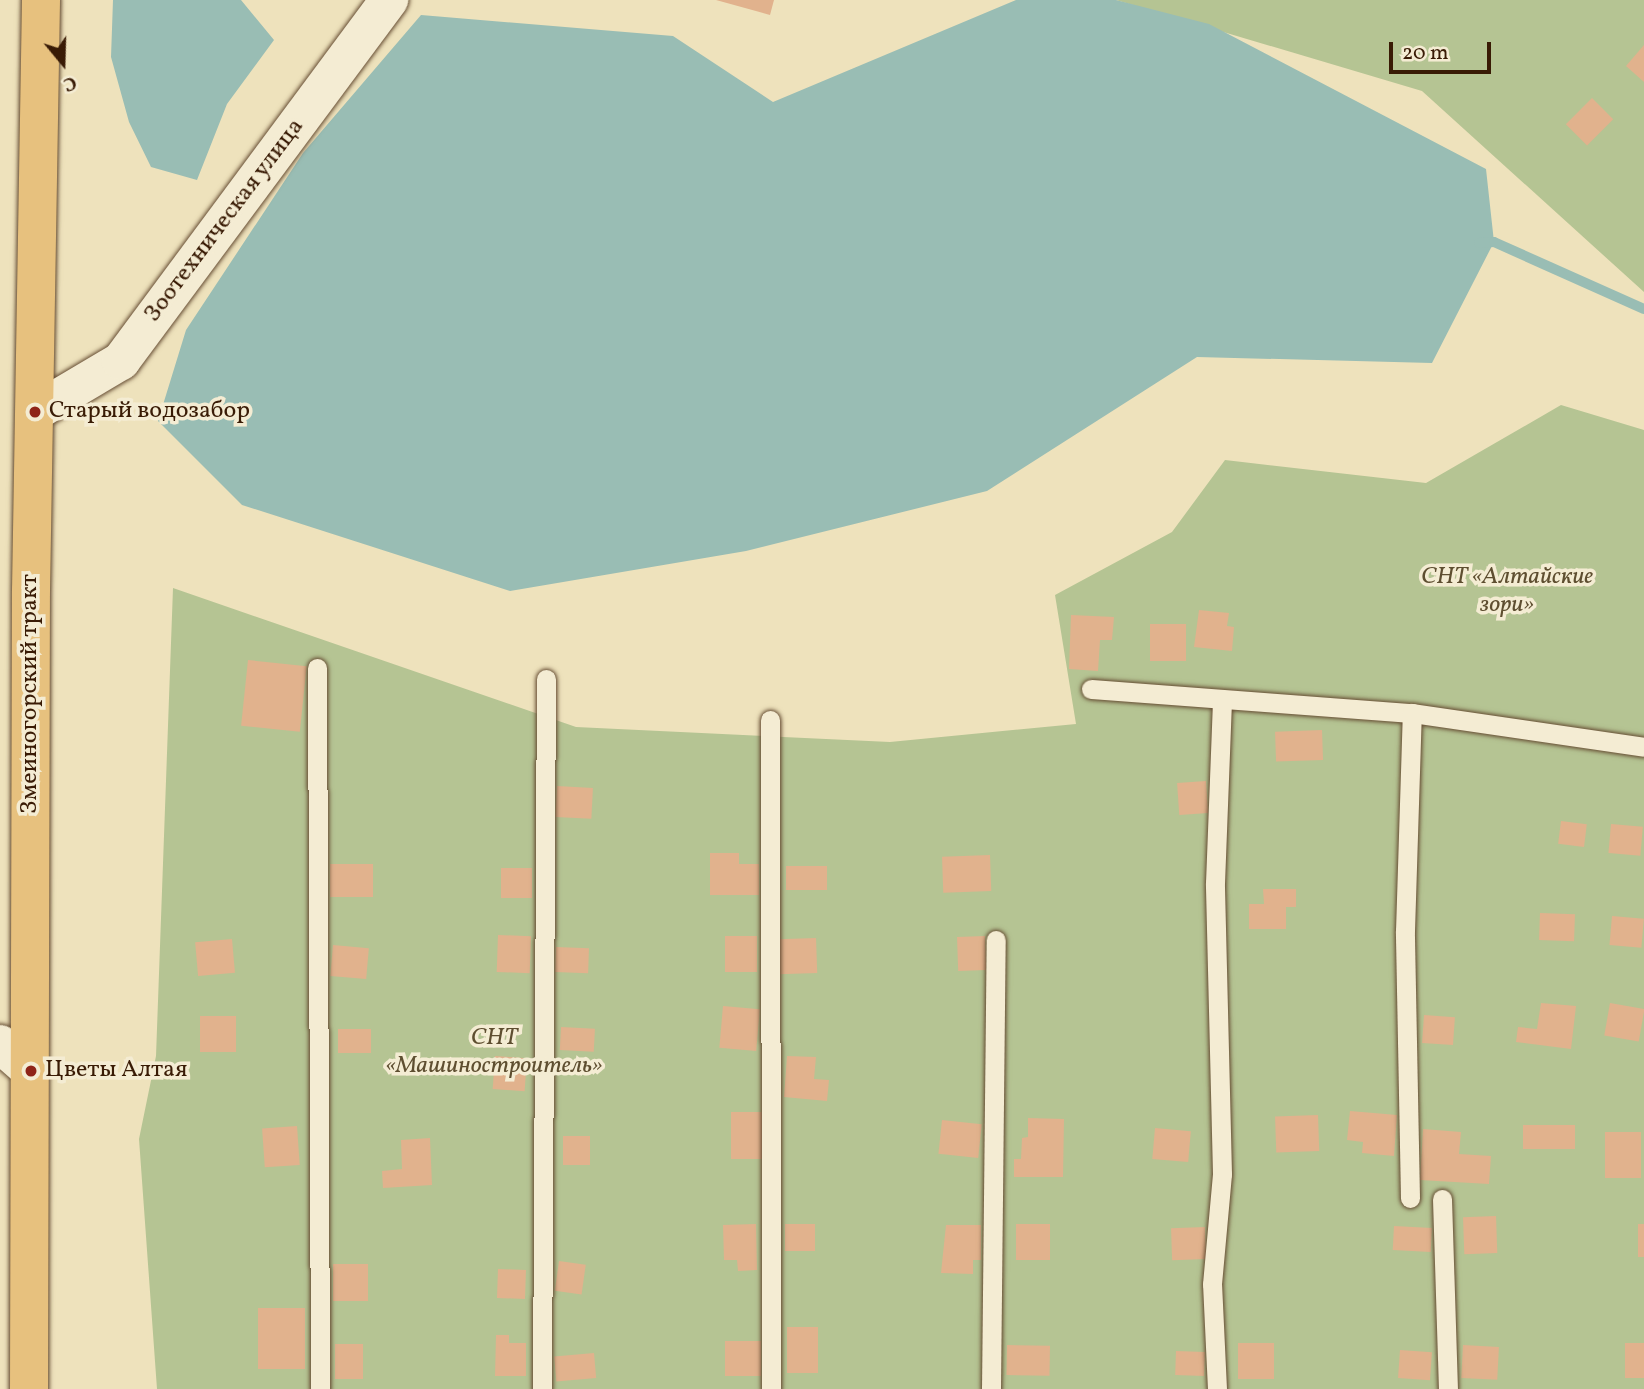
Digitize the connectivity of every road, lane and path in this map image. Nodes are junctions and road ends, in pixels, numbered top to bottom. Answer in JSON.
{"nodes":[{"id":1,"x":41,"y":0,"type":"edge"},
{"id":2,"x":389,"y":0,"type":"edge"},
{"id":3,"x":35,"y":412,"type":"junction"},
{"id":4,"x":317,"y":668,"type":"dead end"},
{"id":5,"x":546,"y":679,"type":"dead end"},
{"id":6,"x":1091,"y":689,"type":"dead end"},
{"id":7,"x":1222,"y":699,"type":"junction"},
{"id":8,"x":1412,"y":713,"type":"junction"},
{"id":9,"x":770,"y":720,"type":"dead end"},
{"id":10,"x":1644,"y":747,"type":"edge"},
{"id":11,"x":996,"y":940,"type":"dead end"},
{"id":12,"x":0,"y":1044,"type":"edge"},
{"id":13,"x":32,"y":1070,"type":"junction"},
{"id":14,"x":1410,"y":1198,"type":"dead end"},
{"id":15,"x":1442,"y":1199,"type":"dead end"},
{"id":16,"x":29,"y":1389,"type":"edge"},
{"id":17,"x":320,"y":1389,"type":"edge"},
{"id":18,"x":542,"y":1389,"type":"edge"},
{"id":19,"x":771,"y":1389,"type":"edge"},
{"id":20,"x":991,"y":1389,"type":"edge"},
{"id":21,"x":1217,"y":1389,"type":"edge"},
{"id":22,"x":1448,"y":1389,"type":"edge"}],
"edges":[{"from":1,"to":3,"type":"highway","name":"Змеиногорский тракт"},
{"from":2,"to":3,"type":"street","name":"Зоотехническая улица"},
{"from":3,"to":13,"type":"highway","name":"Змеиногорский тракт"},
{"from":4,"to":17,"type":"lane"},
{"from":5,"to":18,"type":"lane"},
{"from":6,"to":7,"type":"lane"},
{"from":7,"to":8,"type":"lane"},
{"from":7,"to":21,"type":"lane"},
{"from":8,"to":10,"type":"lane"},
{"from":8,"to":14,"type":"lane"},
{"from":9,"to":19,"type":"lane"},
{"from":11,"to":20,"type":"lane"},
{"from":12,"to":13,"type":"street"},
{"from":13,"to":16,"type":"highway","name":"Змеиногорский тракт"},
{"from":15,"to":22,"type":"lane"}]}
